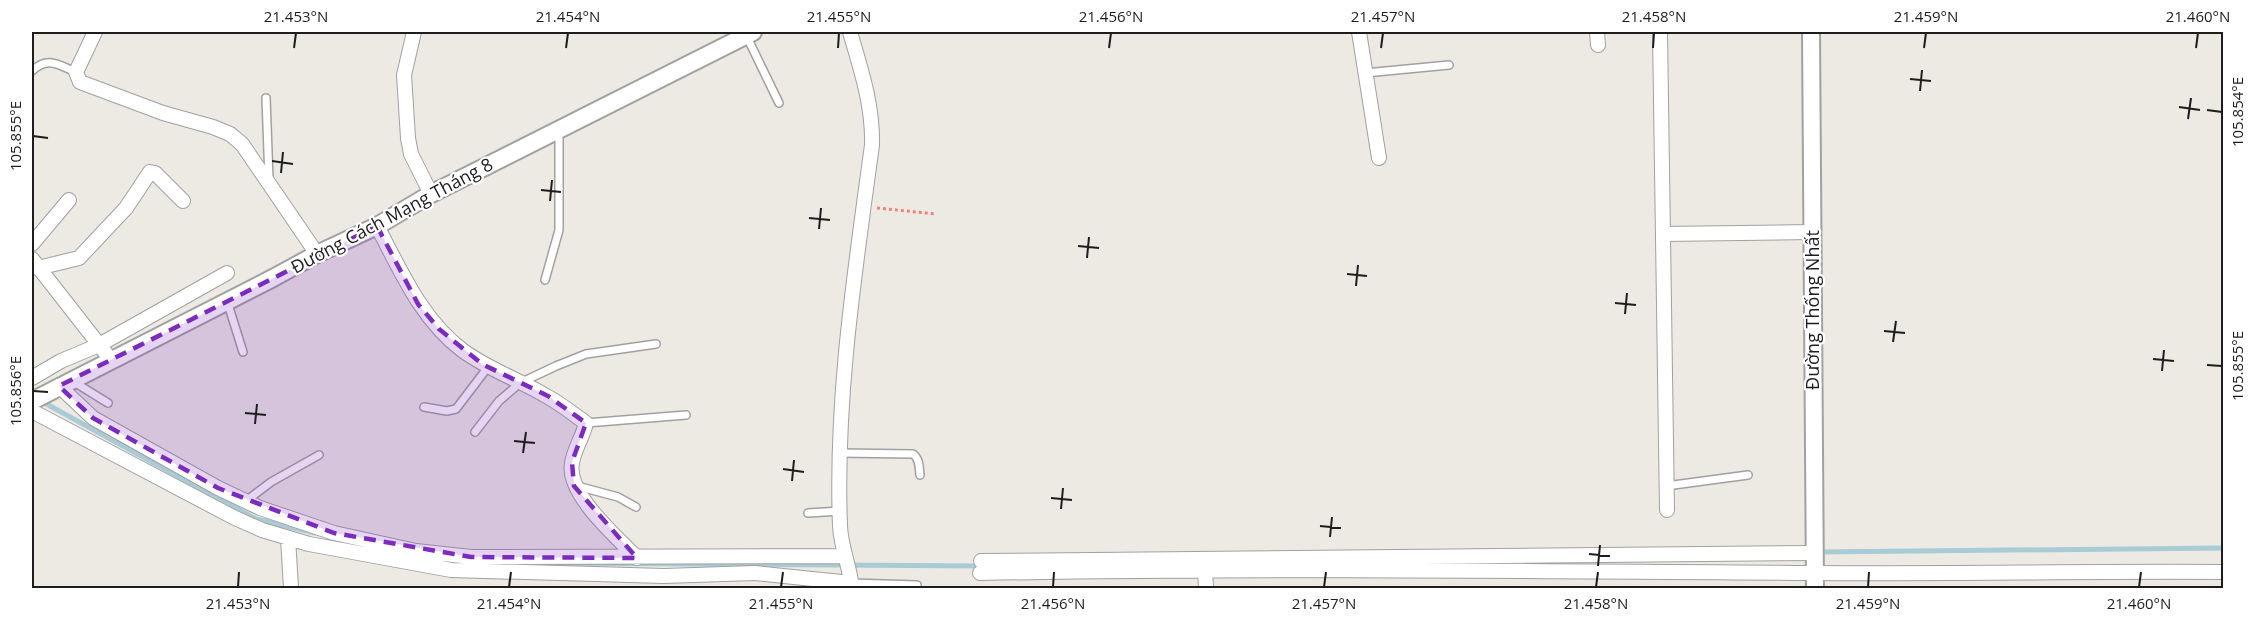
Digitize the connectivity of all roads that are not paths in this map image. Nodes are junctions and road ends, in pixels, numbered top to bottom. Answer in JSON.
{"nodes":[{"id":1,"x":414,"y":32,"type":"edge"},
{"id":2,"x":850,"y":32,"type":"edge"},
{"id":3,"x":1359,"y":32,"type":"edge"},
{"id":4,"x":1660,"y":32,"type":"edge"},
{"id":5,"x":1811,"y":32,"type":"edge"},
{"id":6,"x":749,"y":33,"type":"edge"},
{"id":7,"x":91,"y":34,"type":"edge"},
{"id":8,"x":1449,"y":65,"type":"dead end"},
{"id":9,"x":32,"y":71,"type":"edge"},
{"id":10,"x":76,"y":72,"type":"junction"},
{"id":11,"x":1365,"y":73,"type":"junction"},
{"id":12,"x":266,"y":98,"type":"dead end"},
{"id":13,"x":779,"y":103,"type":"dead end"},
{"id":14,"x":559,"y":129,"type":"junction"},
{"id":15,"x":1379,"y":158,"type":"dead end"},
{"id":16,"x":269,"y":183,"type":"junction"},
{"id":17,"x":430,"y":194,"type":"junction"},
{"id":18,"x":69,"y":200,"type":"dead end"},
{"id":19,"x":183,"y":201,"type":"dead end"},
{"id":20,"x":377,"y":226,"type":"junction"},
{"id":21,"x":1813,"y":232,"type":"junction"},
{"id":22,"x":1663,"y":234,"type":"junction"},
{"id":23,"x":32,"y":244,"type":"edge"},
{"id":24,"x":317,"y":254,"type":"junction"},
{"id":25,"x":35,"y":263,"type":"edge"},
{"id":26,"x":227,"y":273,"type":"dead end"},
{"id":27,"x":545,"y":280,"type":"dead end"},
{"id":28,"x":227,"y":301,"type":"junction"},
{"id":29,"x":656,"y":344,"type":"dead end"},
{"id":30,"x":99,"y":345,"type":"junction"},
{"id":31,"x":243,"y":352,"type":"dead end"},
{"id":32,"x":111,"y":360,"type":"junction"},
{"id":33,"x":488,"y":367,"type":"junction"},
{"id":34,"x":32,"y":378,"type":"edge"},
{"id":35,"x":520,"y":383,"type":"junction"},
{"id":36,"x":48,"y":389,"type":"edge"},
{"id":37,"x":108,"y":403,"type":"dead end"},
{"id":38,"x":424,"y":406,"type":"dead end"},
{"id":39,"x":32,"y":411,"type":"edge"},
{"id":40,"x":686,"y":415,"type":"dead end"},
{"id":41,"x":586,"y":423,"type":"junction"},
{"id":42,"x":475,"y":432,"type":"dead end"},
{"id":43,"x":839,"y":453,"type":"junction"},
{"id":44,"x":319,"y":455,"type":"dead end"},
{"id":45,"x":920,"y":475,"type":"dead end"},
{"id":46,"x":1748,"y":475,"type":"dead end"},
{"id":47,"x":574,"y":486,"type":"junction"},
{"id":48,"x":1666,"y":486,"type":"junction"},
{"id":49,"x":246,"y":501,"type":"junction"},
{"id":50,"x":636,"y":507,"type":"dead end"},
{"id":51,"x":1666,"y":510,"type":"dead end"},
{"id":52,"x":841,"y":511,"type":"junction"},
{"id":53,"x":808,"y":513,"type":"dead end"},
{"id":54,"x":288,"y":538,"type":"junction"},
{"id":55,"x":637,"y":558,"type":"junction"},
{"id":56,"x":845,"y":558,"type":"junction"},
{"id":57,"x":1815,"y":568,"type":"edge"},
{"id":58,"x":1205,"y":571,"type":"junction"},
{"id":59,"x":2223,"y":572,"type":"edge"},
{"id":60,"x":851,"y":582,"type":"edge"},
{"id":61,"x":917,"y":585,"type":"dead end"},
{"id":62,"x":291,"y":588,"type":"edge"},
{"id":63,"x":1206,"y":588,"type":"edge"}],
"edges":[{"from":1,"to":17,"type":"street"},
{"from":2,"to":43,"type":"street"},
{"from":3,"to":11,"type":"street"},
{"from":4,"to":22,"type":"street"},
{"from":5,"to":21,"type":"street","name":"Đường Thống Nhất"},
{"from":6,"to":13,"type":"lane"},
{"from":6,"to":14,"type":"street","name":"Đường Cách Mạng Tháng 8"},
{"from":7,"to":10,"type":"street"},
{"from":8,"to":11,"type":"lane"},
{"from":9,"to":10,"type":"lane"},
{"from":10,"to":16,"type":"street"},
{"from":11,"to":15,"type":"street"},
{"from":12,"to":16,"type":"lane"},
{"from":14,"to":17,"type":"street","name":"Đường Cách Mạng Tháng 8"},
{"from":14,"to":27,"type":"lane"},
{"from":16,"to":24,"type":"street"},
{"from":17,"to":20,"type":"street","name":"Đường Cách Mạng Tháng 8"},
{"from":18,"to":23,"type":"street"},
{"from":19,"to":25,"type":"street"},
{"from":20,"to":24,"type":"street","name":"Đường Cách Mạng Tháng 8"},
{"from":20,"to":33,"type":"street"},
{"from":21,"to":22,"type":"street"},
{"from":21,"to":57,"type":"street","name":"Đường Thống Nhất"},
{"from":22,"to":48,"type":"street"},
{"from":24,"to":28,"type":"street","name":"Đường Cách Mạng Tháng 8"},
{"from":25,"to":30,"type":"street"},
{"from":26,"to":30,"type":"street"},
{"from":28,"to":31,"type":"lane"},
{"from":28,"to":32,"type":"street","name":"Đường Cách Mạng Tháng 8"},
{"from":29,"to":35,"type":"lane"},
{"from":30,"to":32,"type":"street"},
{"from":30,"to":34,"type":"street"},
{"from":32,"to":36,"type":"street","name":"Đường Cách Mạng Tháng 8"},
{"from":33,"to":35,"type":"street"},
{"from":33,"to":38,"type":"lane"},
{"from":35,"to":41,"type":"street"},
{"from":35,"to":42,"type":"lane"},
{"from":36,"to":37,"type":"lane"},
{"from":36,"to":49,"type":"street"},
{"from":39,"to":54,"type":"street"},
{"from":40,"to":41,"type":"lane"},
{"from":41,"to":47,"type":"street"},
{"from":43,"to":45,"type":"lane"},
{"from":43,"to":52,"type":"street"},
{"from":44,"to":49,"type":"lane"},
{"from":46,"to":48,"type":"lane"},
{"from":47,"to":50,"type":"lane"},
{"from":47,"to":55,"type":"street"},
{"from":48,"to":51,"type":"street"},
{"from":49,"to":55,"type":"street"},
{"from":52,"to":53,"type":"lane"},
{"from":52,"to":56,"type":"street"},
{"from":54,"to":60,"type":"street"},
{"from":54,"to":62,"type":"street"},
{"from":55,"to":56,"type":"street"},
{"from":56,"to":60,"type":"street"},
{"from":57,"to":58,"type":"street"},
{"from":57,"to":58,"type":"street"},
{"from":57,"to":59,"type":"street"},
{"from":58,"to":63,"type":"street"},
{"from":60,"to":61,"type":"lane"}]}
